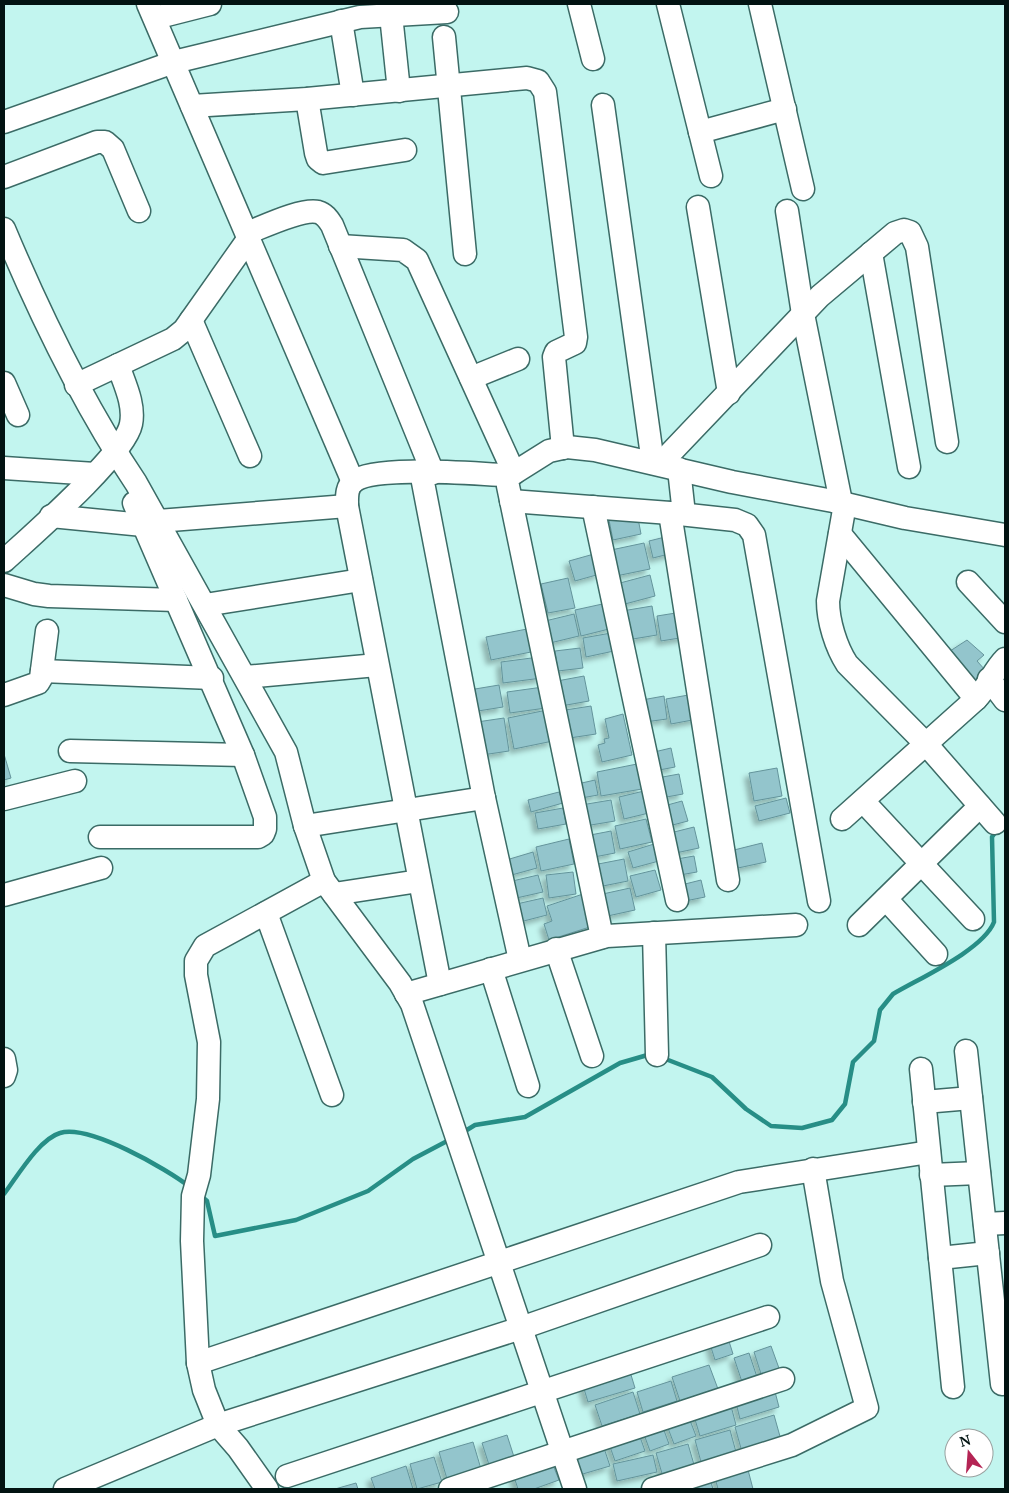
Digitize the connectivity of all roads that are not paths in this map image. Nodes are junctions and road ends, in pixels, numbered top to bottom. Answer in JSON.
{"nodes":[{"id":1,"x":210,"y":4,"type":"edge"},
{"id":2,"x":579,"y":4,"type":"edge"},
{"id":3,"x":668,"y":4,"type":"edge"},
{"id":4,"x":760,"y":4,"type":"edge"},
{"id":5,"x":151,"y":11,"type":"edge"},
{"id":6,"x":448,"y":12,"type":"dead end"},
{"id":7,"x":390,"y":15,"type":"junction"},
{"id":8,"x":341,"y":22,"type":"junction"},
{"id":9,"x":444,"y":36,"type":"dead end"},
{"id":10,"x":593,"y":59,"type":"dead end"},
{"id":11,"x":174,"y":62,"type":"junction"},
{"id":12,"x":450,"y":87,"type":"junction"},
{"id":13,"x":399,"y":91,"type":"junction"},
{"id":14,"x":352,"y":95,"type":"junction"},
{"id":15,"x":307,"y":99,"type":"junction"},
{"id":16,"x":603,"y":105,"type":"dead end"},
{"id":17,"x":192,"y":106,"type":"junction"},
{"id":18,"x":785,"y":109,"type":"junction"},
{"id":19,"x":4,"y":122,"type":"edge"},
{"id":20,"x":700,"y":132,"type":"junction"},
{"id":21,"x":404,"y":150,"type":"dead end"},
{"id":22,"x":711,"y":176,"type":"dead end"},
{"id":23,"x":4,"y":178,"type":"edge"},
{"id":24,"x":803,"y":189,"type":"dead end"},
{"id":25,"x":698,"y":207,"type":"dead end"},
{"id":26,"x":139,"y":211,"type":"dead end"},
{"id":27,"x":787,"y":211,"type":"dead end"},
{"id":28,"x":4,"y":230,"type":"edge"},
{"id":29,"x":248,"y":235,"type":"junction"},
{"id":30,"x":340,"y":246,"type":"junction"},
{"id":31,"x":871,"y":253,"type":"junction"},
{"id":32,"x":465,"y":254,"type":"dead end"},
{"id":33,"x":804,"y":314,"type":"junction"},
{"id":34,"x":191,"y":320,"type":"junction"},
{"id":35,"x":518,"y":359,"type":"dead end"},
{"id":36,"x":118,"y":365,"type":"junction"},
{"id":37,"x":471,"y":378,"type":"junction"},
{"id":38,"x":4,"y":383,"type":"edge"},
{"id":39,"x":76,"y":385,"type":"junction"},
{"id":40,"x":729,"y":392,"type":"junction"},
{"id":41,"x":18,"y":415,"type":"dead end"},
{"id":42,"x":947,"y":442,"type":"dead end"},
{"id":43,"x":563,"y":448,"type":"junction"},
{"id":44,"x":115,"y":452,"type":"junction"},
{"id":45,"x":250,"y":456,"type":"dead end"},
{"id":46,"x":664,"y":465,"type":"junction"},
{"id":47,"x":909,"y":467,"type":"dead end"},
{"id":48,"x":4,"y":468,"type":"edge"},
{"id":49,"x":427,"y":473,"type":"junction"},
{"id":50,"x":95,"y":474,"type":"junction"},
{"id":51,"x":510,"y":474,"type":"junction"},
{"id":52,"x":352,"y":482,"type":"junction"},
{"id":53,"x":511,"y":501,"type":"junction"},
{"id":54,"x":843,"y":503,"type":"junction"},
{"id":55,"x":346,"y":506,"type":"junction"},
{"id":56,"x":593,"y":507,"type":"junction"},
{"id":57,"x":677,"y":513,"type":"junction"},
{"id":58,"x":51,"y":516,"type":"junction"},
{"id":59,"x":150,"y":523,"type":"junction"},
{"id":60,"x":840,"y":534,"type":"junction"},
{"id":61,"x":1005,"y":535,"type":"edge"},
{"id":62,"x":4,"y":561,"type":"edge"},
{"id":63,"x":361,"y":580,"type":"junction"},
{"id":64,"x":968,"y":582,"type":"dead end"},
{"id":65,"x":4,"y":585,"type":"edge"},
{"id":66,"x":176,"y":600,"type":"junction"},
{"id":67,"x":205,"y":606,"type":"junction"},
{"id":68,"x":1005,"y":622,"type":"edge"},
{"id":69,"x":46,"y":631,"type":"dead end"},
{"id":70,"x":1005,"y":659,"type":"edge"},
{"id":71,"x":377,"y":665,"type":"junction"},
{"id":72,"x":42,"y":671,"type":"junction"},
{"id":73,"x":245,"y":677,"type":"junction"},
{"id":74,"x":212,"y":678,"type":"junction"},
{"id":75,"x":989,"y":679,"type":"junction"},
{"id":76,"x":4,"y":695,"type":"edge"},
{"id":77,"x":976,"y":699,"type":"junction"},
{"id":78,"x":1005,"y":700,"type":"edge"},
{"id":79,"x":926,"y":744,"type":"junction"},
{"id":80,"x":70,"y":752,"type":"dead end"},
{"id":81,"x":243,"y":754,"type":"junction"},
{"id":82,"x":75,"y":781,"type":"dead end"},
{"id":83,"x":484,"y":798,"type":"junction"},
{"id":84,"x":4,"y":799,"type":"edge"},
{"id":85,"x":863,"y":801,"type":"junction"},
{"id":86,"x":980,"y":806,"type":"junction"},
{"id":87,"x":406,"y":811,"type":"junction"},
{"id":88,"x":842,"y":820,"type":"dead end"},
{"id":89,"x":995,"y":823,"type":"dead end"},
{"id":90,"x":305,"y":826,"type":"junction"},
{"id":91,"x":100,"y":837,"type":"dead end"},
{"id":92,"x":922,"y":864,"type":"junction"},
{"id":93,"x":101,"y":868,"type":"dead end"},
{"id":94,"x":728,"y":880,"type":"dead end"},
{"id":95,"x":419,"y":881,"type":"junction"},
{"id":96,"x":329,"y":888,"type":"junction"},
{"id":97,"x":4,"y":895,"type":"edge"},
{"id":98,"x":886,"y":899,"type":"junction"},
{"id":99,"x":677,"y":900,"type":"dead end"},
{"id":100,"x":819,"y":901,"type":"dead end"},
{"id":101,"x":266,"y":913,"type":"junction"},
{"id":102,"x":973,"y":918,"type":"dead end"},
{"id":103,"x":796,"y":925,"type":"dead end"},
{"id":104,"x":859,"y":925,"type":"dead end"},
{"id":105,"x":654,"y":933,"type":"junction"},
{"id":106,"x":602,"y":937,"type":"junction"},
{"id":107,"x":556,"y":950,"type":"junction"},
{"id":108,"x":936,"y":954,"type":"dead end"},
{"id":109,"x":520,"y":960,"type":"junction"},
{"id":110,"x":491,"y":969,"type":"junction"},
{"id":111,"x":440,"y":984,"type":"junction"},
{"id":112,"x":406,"y":994,"type":"junction"},
{"id":113,"x":966,"y":1051,"type":"dead end"},
{"id":114,"x":657,"y":1055,"type":"dead end"},
{"id":115,"x":592,"y":1056,"type":"dead end"},
{"id":116,"x":4,"y":1059,"type":"edge"},
{"id":117,"x":920,"y":1069,"type":"dead end"},
{"id":118,"x":4,"y":1076,"type":"edge"},
{"id":119,"x":528,"y":1086,"type":"dead end"},
{"id":120,"x":332,"y":1095,"type":"dead end"},
{"id":121,"x":971,"y":1098,"type":"junction"},
{"id":122,"x":924,"y":1102,"type":"junction"},
{"id":123,"x":929,"y":1152,"type":"junction"},
{"id":124,"x":812,"y":1169,"type":"junction"},
{"id":125,"x":979,"y":1172,"type":"junction"},
{"id":126,"x":931,"y":1175,"type":"junction"},
{"id":127,"x":995,"y":1223,"type":"edge"},
{"id":128,"x":760,"y":1245,"type":"dead end"},
{"id":129,"x":988,"y":1253,"type":"junction"},
{"id":130,"x":940,"y":1258,"type":"junction"},
{"id":131,"x":499,"y":1261,"type":"junction"},
{"id":132,"x":768,"y":1317,"type":"dead end"},
{"id":133,"x":521,"y":1328,"type":"junction"},
{"id":134,"x":198,"y":1363,"type":"junction"},
{"id":135,"x":783,"y":1379,"type":"dead end"},
{"id":136,"x":1002,"y":1384,"type":"dead end"},
{"id":137,"x":953,"y":1387,"type":"dead end"},
{"id":138,"x":542,"y":1392,"type":"junction"},
{"id":139,"x":218,"y":1425,"type":"junction"},
{"id":140,"x":562,"y":1451,"type":"junction"},
{"id":141,"x":286,"y":1476,"type":"dead end"},
{"id":142,"x":65,"y":1489,"type":"edge"},
{"id":143,"x":267,"y":1489,"type":"edge"},
{"id":144,"x":450,"y":1489,"type":"edge"},
{"id":145,"x":575,"y":1489,"type":"edge"},
{"id":146,"x":652,"y":1489,"type":"edge"}],
"edges":[{"from":1,"to":5,"type":"street"},
{"from":2,"to":10,"type":"street"},
{"from":3,"to":20,"type":"street"},
{"from":4,"to":18,"type":"street"},
{"from":5,"to":11,"type":"street"},
{"from":6,"to":7,"type":"street"},
{"from":7,"to":8,"type":"street"},
{"from":7,"to":13,"type":"street"},
{"from":8,"to":11,"type":"street"},
{"from":8,"to":14,"type":"street"},
{"from":9,"to":12,"type":"street"},
{"from":11,"to":17,"type":"street"},
{"from":11,"to":19,"type":"street"},
{"from":12,"to":13,"type":"street"},
{"from":12,"to":32,"type":"street"},
{"from":12,"to":43,"type":"street"},
{"from":13,"to":14,"type":"street"},
{"from":14,"to":15,"type":"street"},
{"from":15,"to":17,"type":"street"},
{"from":15,"to":21,"type":"street"},
{"from":16,"to":46,"type":"street"},
{"from":17,"to":29,"type":"street"},
{"from":18,"to":20,"type":"street"},
{"from":18,"to":24,"type":"street"},
{"from":20,"to":22,"type":"street"},
{"from":23,"to":26,"type":"street"},
{"from":25,"to":40,"type":"street"},
{"from":27,"to":33,"type":"street"},
{"from":28,"to":39,"type":"street"},
{"from":29,"to":30,"type":"street"},
{"from":29,"to":34,"type":"street"},
{"from":29,"to":52,"type":"street"},
{"from":30,"to":37,"type":"street"},
{"from":30,"to":49,"type":"street"},
{"from":31,"to":33,"type":"street"},
{"from":31,"to":42,"type":"street"},
{"from":31,"to":47,"type":"street"},
{"from":33,"to":40,"type":"street"},
{"from":33,"to":54,"type":"street"},
{"from":34,"to":36,"type":"street"},
{"from":34,"to":45,"type":"street"},
{"from":35,"to":37,"type":"street"},
{"from":36,"to":39,"type":"street"},
{"from":36,"to":44,"type":"street"},
{"from":37,"to":51,"type":"street"},
{"from":38,"to":41,"type":"street"},
{"from":39,"to":44,"type":"street"},
{"from":40,"to":46,"type":"street"},
{"from":43,"to":46,"type":"street"},
{"from":43,"to":51,"type":"street"},
{"from":44,"to":50,"type":"street"},
{"from":44,"to":59,"type":"street"},
{"from":46,"to":54,"type":"street"},
{"from":46,"to":57,"type":"street"},
{"from":48,"to":50,"type":"street"},
{"from":49,"to":51,"type":"street"},
{"from":49,"to":52,"type":"street"},
{"from":49,"to":83,"type":"street"},
{"from":50,"to":58,"type":"street"},
{"from":51,"to":53,"type":"street"},
{"from":52,"to":55,"type":"street"},
{"from":53,"to":56,"type":"street"},
{"from":53,"to":106,"type":"street"},
{"from":54,"to":60,"type":"street"},
{"from":54,"to":61,"type":"street"},
{"from":55,"to":59,"type":"street"},
{"from":55,"to":63,"type":"street"},
{"from":56,"to":57,"type":"street"},
{"from":56,"to":99,"type":"street"},
{"from":57,"to":94,"type":"street"},
{"from":57,"to":100,"type":"street"},
{"from":58,"to":59,"type":"street"},
{"from":58,"to":62,"type":"street"},
{"from":59,"to":66,"type":"street"},
{"from":59,"to":67,"type":"street"},
{"from":60,"to":77,"type":"street"},
{"from":60,"to":79,"type":"street"},
{"from":63,"to":67,"type":"street"},
{"from":63,"to":71,"type":"street"},
{"from":64,"to":68,"type":"street"},
{"from":65,"to":66,"type":"street"},
{"from":66,"to":74,"type":"street"},
{"from":67,"to":73,"type":"street"},
{"from":69,"to":72,"type":"street"},
{"from":70,"to":75,"type":"street"},
{"from":71,"to":73,"type":"street"},
{"from":71,"to":87,"type":"street"},
{"from":72,"to":74,"type":"street"},
{"from":72,"to":76,"type":"street"},
{"from":73,"to":90,"type":"street"},
{"from":74,"to":81,"type":"street"},
{"from":75,"to":77,"type":"street"},
{"from":75,"to":78,"type":"street"},
{"from":77,"to":79,"type":"street"},
{"from":79,"to":85,"type":"street"},
{"from":79,"to":86,"type":"street"},
{"from":80,"to":81,"type":"street"},
{"from":81,"to":91,"type":"street"},
{"from":82,"to":84,"type":"street"},
{"from":83,"to":87,"type":"street"},
{"from":83,"to":109,"type":"street"},
{"from":85,"to":88,"type":"street"},
{"from":85,"to":92,"type":"street"},
{"from":86,"to":89,"type":"street"},
{"from":86,"to":92,"type":"street"},
{"from":87,"to":90,"type":"street"},
{"from":87,"to":95,"type":"street"},
{"from":90,"to":96,"type":"street"},
{"from":92,"to":98,"type":"street"},
{"from":92,"to":102,"type":"street"},
{"from":93,"to":97,"type":"street"},
{"from":95,"to":96,"type":"street"},
{"from":95,"to":111,"type":"street"},
{"from":96,"to":101,"type":"street"},
{"from":96,"to":112,"type":"street"},
{"from":98,"to":104,"type":"street"},
{"from":98,"to":108,"type":"street"},
{"from":101,"to":120,"type":"street"},
{"from":101,"to":134,"type":"street"},
{"from":103,"to":105,"type":"street"},
{"from":105,"to":106,"type":"street"},
{"from":105,"to":114,"type":"street"},
{"from":106,"to":107,"type":"street"},
{"from":107,"to":109,"type":"street"},
{"from":107,"to":115,"type":"street"},
{"from":109,"to":110,"type":"street"},
{"from":110,"to":111,"type":"street"},
{"from":110,"to":119,"type":"street"},
{"from":111,"to":112,"type":"street"},
{"from":112,"to":131,"type":"street"},
{"from":113,"to":121,"type":"street"},
{"from":116,"to":118,"type":"street"},
{"from":117,"to":122,"type":"street"},
{"from":121,"to":122,"type":"street"},
{"from":121,"to":125,"type":"street"},
{"from":122,"to":123,"type":"street"},
{"from":123,"to":124,"type":"street"},
{"from":123,"to":126,"type":"street"},
{"from":124,"to":131,"type":"street"},
{"from":124,"to":146,"type":"street"},
{"from":125,"to":126,"type":"street"},
{"from":125,"to":127,"type":"street"},
{"from":126,"to":130,"type":"street"},
{"from":127,"to":129,"type":"street"},
{"from":128,"to":133,"type":"street"},
{"from":129,"to":130,"type":"street"},
{"from":129,"to":136,"type":"street"},
{"from":130,"to":137,"type":"street"},
{"from":131,"to":133,"type":"street"},
{"from":131,"to":134,"type":"street"},
{"from":132,"to":138,"type":"street"},
{"from":133,"to":138,"type":"street"},
{"from":133,"to":139,"type":"street"},
{"from":134,"to":139,"type":"street"},
{"from":135,"to":140,"type":"street"},
{"from":138,"to":140,"type":"street"},
{"from":138,"to":141,"type":"street"},
{"from":139,"to":142,"type":"street"},
{"from":139,"to":143,"type":"street"},
{"from":140,"to":144,"type":"street"},
{"from":140,"to":145,"type":"street"}]}
